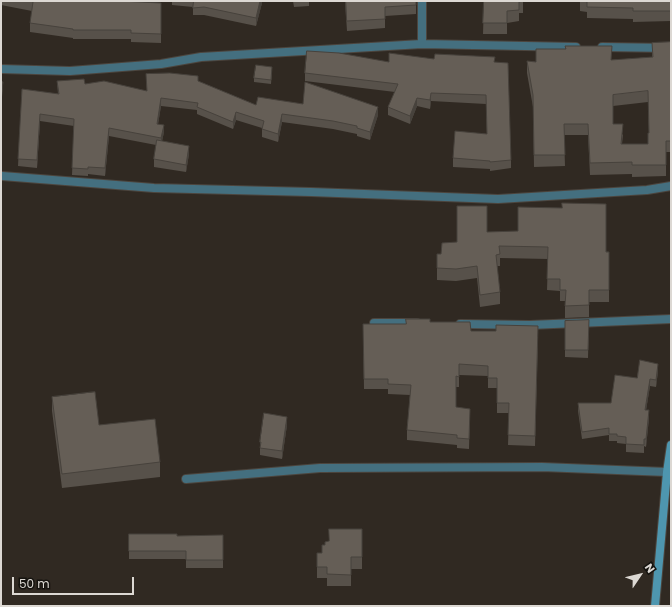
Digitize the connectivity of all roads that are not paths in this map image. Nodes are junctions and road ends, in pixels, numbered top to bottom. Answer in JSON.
{"nodes":[{"id":1,"x":422,"y":1,"type":"edge"},
{"id":2,"x":422,"y":44,"type":"junction"},
{"id":3,"x":581,"y":47,"type":"edge"},
{"id":4,"x":596,"y":47,"type":"edge"},
{"id":5,"x":671,"y":48,"type":"edge"},
{"id":6,"x":1,"y":69,"type":"edge"},
{"id":7,"x":2,"y":176,"type":"dead end"},
{"id":8,"x":671,"y":186,"type":"edge"},
{"id":9,"x":671,"y":318,"type":"edge"},
{"id":10,"x":374,"y":323,"type":"edge"},
{"id":11,"x":428,"y":324,"type":"edge"},
{"id":12,"x":452,"y":324,"type":"edge"},
{"id":13,"x":671,"y":445,"type":"edge"},
{"id":14,"x":667,"y":472,"type":"junction"},
{"id":15,"x":186,"y":479,"type":"dead end"},
{"id":16,"x":656,"y":606,"type":"edge"}],
"edges":[{"from":1,"to":2,"type":"street"},
{"from":2,"to":3,"type":"street"},
{"from":2,"to":6,"type":"street"},
{"from":4,"to":5,"type":"street"},
{"from":7,"to":8,"type":"street"},
{"from":9,"to":12,"type":"street"},
{"from":10,"to":11,"type":"street"},
{"from":13,"to":14,"type":"main road"},
{"from":14,"to":15,"type":"street"},
{"from":14,"to":16,"type":"main road"}]}
